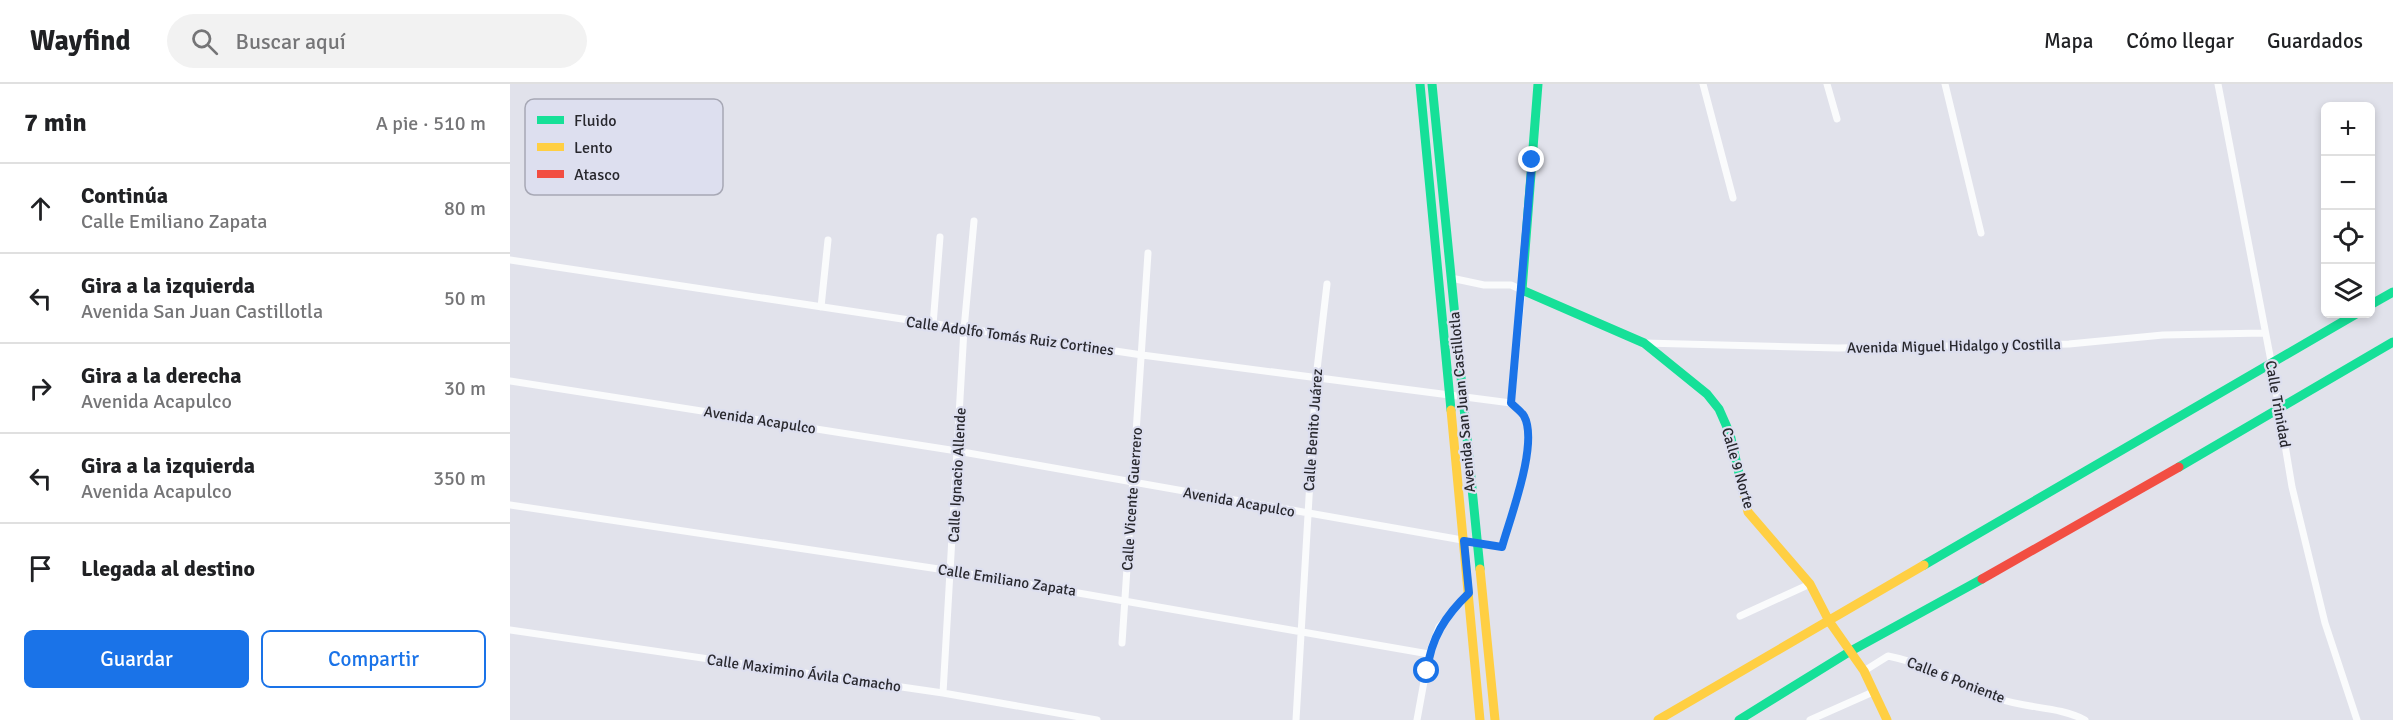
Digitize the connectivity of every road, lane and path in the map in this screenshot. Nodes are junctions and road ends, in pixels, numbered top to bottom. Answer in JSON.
{"nodes":[{"id":1,"x":1420,"y":84,"type":"edge"},
{"id":2,"x":1432,"y":84,"type":"edge"},
{"id":3,"x":1538,"y":84,"type":"edge"},
{"id":4,"x":1703,"y":84,"type":"edge"},
{"id":5,"x":1827,"y":84,"type":"edge"},
{"id":6,"x":1945,"y":84,"type":"edge"},
{"id":7,"x":2218,"y":84,"type":"edge"},
{"id":8,"x":1837,"y":119,"type":"dead end"},
{"id":9,"x":1732,"y":198,"type":"dead end"},
{"id":10,"x":974,"y":222,"type":"dead end"},
{"id":11,"x":1981,"y":233,"type":"dead end"},
{"id":12,"x":940,"y":237,"type":"dead end"},
{"id":13,"x":828,"y":240,"type":"dead end"},
{"id":14,"x":1149,"y":253,"type":"dead end"},
{"id":15,"x":510,"y":260,"type":"edge"},
{"id":16,"x":1451,"y":278,"type":"junction"},
{"id":17,"x":1327,"y":284,"type":"dead end"},
{"id":18,"x":1522,"y":290,"type":"junction"},
{"id":19,"x":2393,"y":292,"type":"edge"},
{"id":20,"x":2375,"y":302,"type":"edge"},
{"id":21,"x":821,"y":307,"type":"junction"},
{"id":22,"x":2349,"y":318,"type":"edge"},
{"id":23,"x":933,"y":325,"type":"junction"},
{"id":24,"x":964,"y":329,"type":"junction"},
{"id":25,"x":2264,"y":333,"type":"junction"},
{"id":26,"x":2393,"y":342,"type":"edge"},
{"id":27,"x":1644,"y":343,"type":"junction"},
{"id":28,"x":1142,"y":356,"type":"junction"},
{"id":29,"x":2271,"y":361,"type":"junction"},
{"id":30,"x":1316,"y":378,"type":"junction"},
{"id":31,"x":510,"y":381,"type":"edge"},
{"id":32,"x":1451,"y":397,"type":"junction"},
{"id":33,"x":1462,"y":398,"type":"junction"},
{"id":34,"x":1511,"y":403,"type":"junction"},
{"id":35,"x":2279,"y":408,"type":"junction"},
{"id":36,"x":957,"y":451,"type":"junction"},
{"id":37,"x":1132,"y":483,"type":"junction"},
{"id":38,"x":510,"y":504,"type":"edge"},
{"id":39,"x":1308,"y":514,"type":"junction"},
{"id":40,"x":1464,"y":541,"type":"junction"},
{"id":41,"x":1476,"y":544,"type":"junction"},
{"id":42,"x":952,"y":571,"type":"junction"},
{"id":43,"x":1810,"y":584,"type":"junction"},
{"id":44,"x":1469,"y":593,"type":"junction"},
{"id":45,"x":1126,"y":600,"type":"junction"},
{"id":46,"x":1740,"y":616,"type":"dead end"},
{"id":47,"x":1829,"y":621,"type":"junction"},
{"id":48,"x":510,"y":630,"type":"edge"},
{"id":49,"x":1299,"y":632,"type":"junction"},
{"id":50,"x":1122,"y":643,"type":"dead end"},
{"id":51,"x":1849,"y":652,"type":"junction"},
{"id":52,"x":1429,"y":654,"type":"junction"},
{"id":53,"x":1864,"y":671,"type":"junction"},
{"id":54,"x":1873,"y":692,"type":"junction"},
{"id":55,"x":943,"y":693,"type":"junction"},
{"id":56,"x":1097,"y":720,"type":"edge"},
{"id":57,"x":1296,"y":720,"type":"edge"},
{"id":58,"x":1417,"y":720,"type":"edge"},
{"id":59,"x":1480,"y":720,"type":"edge"},
{"id":60,"x":1495,"y":720,"type":"edge"},
{"id":61,"x":1658,"y":720,"type":"edge"},
{"id":62,"x":1739,"y":720,"type":"edge"},
{"id":63,"x":1810,"y":720,"type":"edge"},
{"id":64,"x":1887,"y":720,"type":"edge"},
{"id":65,"x":2085,"y":720,"type":"edge"},
{"id":66,"x":2357,"y":720,"type":"edge"}],
"edges":[{"from":1,"to":32,"type":"main road","name":"Avenida San Juan Castillotla"},
{"from":2,"to":16,"type":"main road","name":"Avenida San Juan Castillotla"},
{"from":3,"to":18,"type":"main road"},
{"from":4,"to":9,"type":"street"},
{"from":5,"to":8,"type":"street"},
{"from":6,"to":11,"type":"street"},
{"from":7,"to":25,"type":"street","name":"Calle Trinidad"},
{"from":10,"to":24,"type":"street","name":"Calle Ignacio Allende"},
{"from":12,"to":23,"type":"street"},
{"from":13,"to":21,"type":"street"},
{"from":14,"to":28,"type":"street","name":"Calle Vicente Guerrero"},
{"from":15,"to":21,"type":"street","name":"Calle Adolfo Tomás Ruiz Cortines"},
{"from":16,"to":18,"type":"street"},
{"from":16,"to":33,"type":"main road","name":"Avenida San Juan Castillotla"},
{"from":17,"to":30,"type":"street","name":"Calle Benito Juárez"},
{"from":18,"to":27,"type":"main road","name":"Calle 9 Norte"},
{"from":18,"to":34,"type":"street"},
{"from":19,"to":20,"type":"main road"},
{"from":21,"to":23,"type":"street","name":"Calle Adolfo Tomás Ruiz Cortines"},
{"from":22,"to":29,"type":"main road"},
{"from":23,"to":24,"type":"street","name":"Calle Adolfo Tomás Ruiz Cortines"},
{"from":24,"to":28,"type":"street","name":"Calle Adolfo Tomás Ruiz Cortines"},
{"from":24,"to":36,"type":"street","name":"Calle Ignacio Allende"},
{"from":25,"to":27,"type":"street","name":"Avenida Miguel Hidalgo y Costilla"},
{"from":25,"to":29,"type":"street","name":"Calle Trinidad"},
{"from":26,"to":35,"type":"main road"},
{"from":27,"to":43,"type":"main road","name":"Calle 9 Norte"},
{"from":28,"to":30,"type":"street","name":"Calle Adolfo Tomás Ruiz Cortines"},
{"from":28,"to":37,"type":"street","name":"Calle Vicente Guerrero"},
{"from":29,"to":35,"type":"street","name":"Calle Trinidad"},
{"from":29,"to":47,"type":"main road"},
{"from":30,"to":32,"type":"street","name":"Calle Adolfo Tomás Ruiz Cortines"},
{"from":30,"to":39,"type":"street","name":"Calle Benito Juárez"},
{"from":31,"to":36,"type":"street","name":"Avenida Acapulco"},
{"from":32,"to":33,"type":"street","name":"Calle Adolfo Tomás Ruiz Cortines"},
{"from":32,"to":40,"type":"main road","name":"Avenida San Juan Castillotla"},
{"from":33,"to":34,"type":"street","name":"Calle Adolfo Tomás Ruiz Cortines"},
{"from":33,"to":41,"type":"main road","name":"Avenida San Juan Castillotla"},
{"from":34,"to":41,"type":"street","name":"Avenida Acapulco"},
{"from":35,"to":51,"type":"main road"},
{"from":35,"to":66,"type":"street","name":"Calle Trinidad"},
{"from":36,"to":37,"type":"street","name":"Avenida Acapulco"},
{"from":36,"to":42,"type":"street","name":"Calle Ignacio Allende"},
{"from":37,"to":39,"type":"street","name":"Avenida Acapulco"},
{"from":37,"to":45,"type":"street","name":"Calle Vicente Guerrero"},
{"from":38,"to":42,"type":"street","name":"Calle Emiliano Zapata"},
{"from":39,"to":40,"type":"street","name":"Avenida Acapulco"},
{"from":39,"to":49,"type":"street","name":"Calle Benito Juárez"},
{"from":40,"to":41,"type":"street","name":"Avenida Acapulco"},
{"from":40,"to":44,"type":"main road","name":"Avenida San Juan Castillotla"},
{"from":41,"to":60,"type":"main road","name":"Avenida San Juan Castillotla"},
{"from":42,"to":45,"type":"street","name":"Calle Emiliano Zapata"},
{"from":42,"to":55,"type":"street","name":"Calle Ignacio Allende"},
{"from":43,"to":46,"type":"street"},
{"from":43,"to":47,"type":"main road","name":"Calle 9 Norte"},
{"from":44,"to":52,"type":"street"},
{"from":44,"to":59,"type":"main road","name":"Avenida San Juan Castillotla"},
{"from":45,"to":49,"type":"street","name":"Calle Emiliano Zapata"},
{"from":45,"to":50,"type":"street","name":"Calle Vicente Guerrero"},
{"from":47,"to":51,"type":"main road","name":"Calle 9 Norte"},
{"from":47,"to":61,"type":"main road"},
{"from":48,"to":55,"type":"street","name":"Calle Maximino Ávila Camacho"},
{"from":49,"to":52,"type":"street","name":"Calle Emiliano Zapata"},
{"from":49,"to":57,"type":"street","name":"Calle Benito Juárez"},
{"from":51,"to":53,"type":"main road","name":"Calle 9 Norte"},
{"from":51,"to":62,"type":"main road"},
{"from":52,"to":58,"type":"street"},
{"from":53,"to":54,"type":"main road","name":"Calle 9 Norte"},
{"from":53,"to":65,"type":"street","name":"Calle 6 Poniente"},
{"from":54,"to":63,"type":"street"},
{"from":54,"to":64,"type":"main road","name":"Calle 9 Norte"},
{"from":55,"to":56,"type":"street","name":"Calle Maximino Ávila Camacho"}]}
